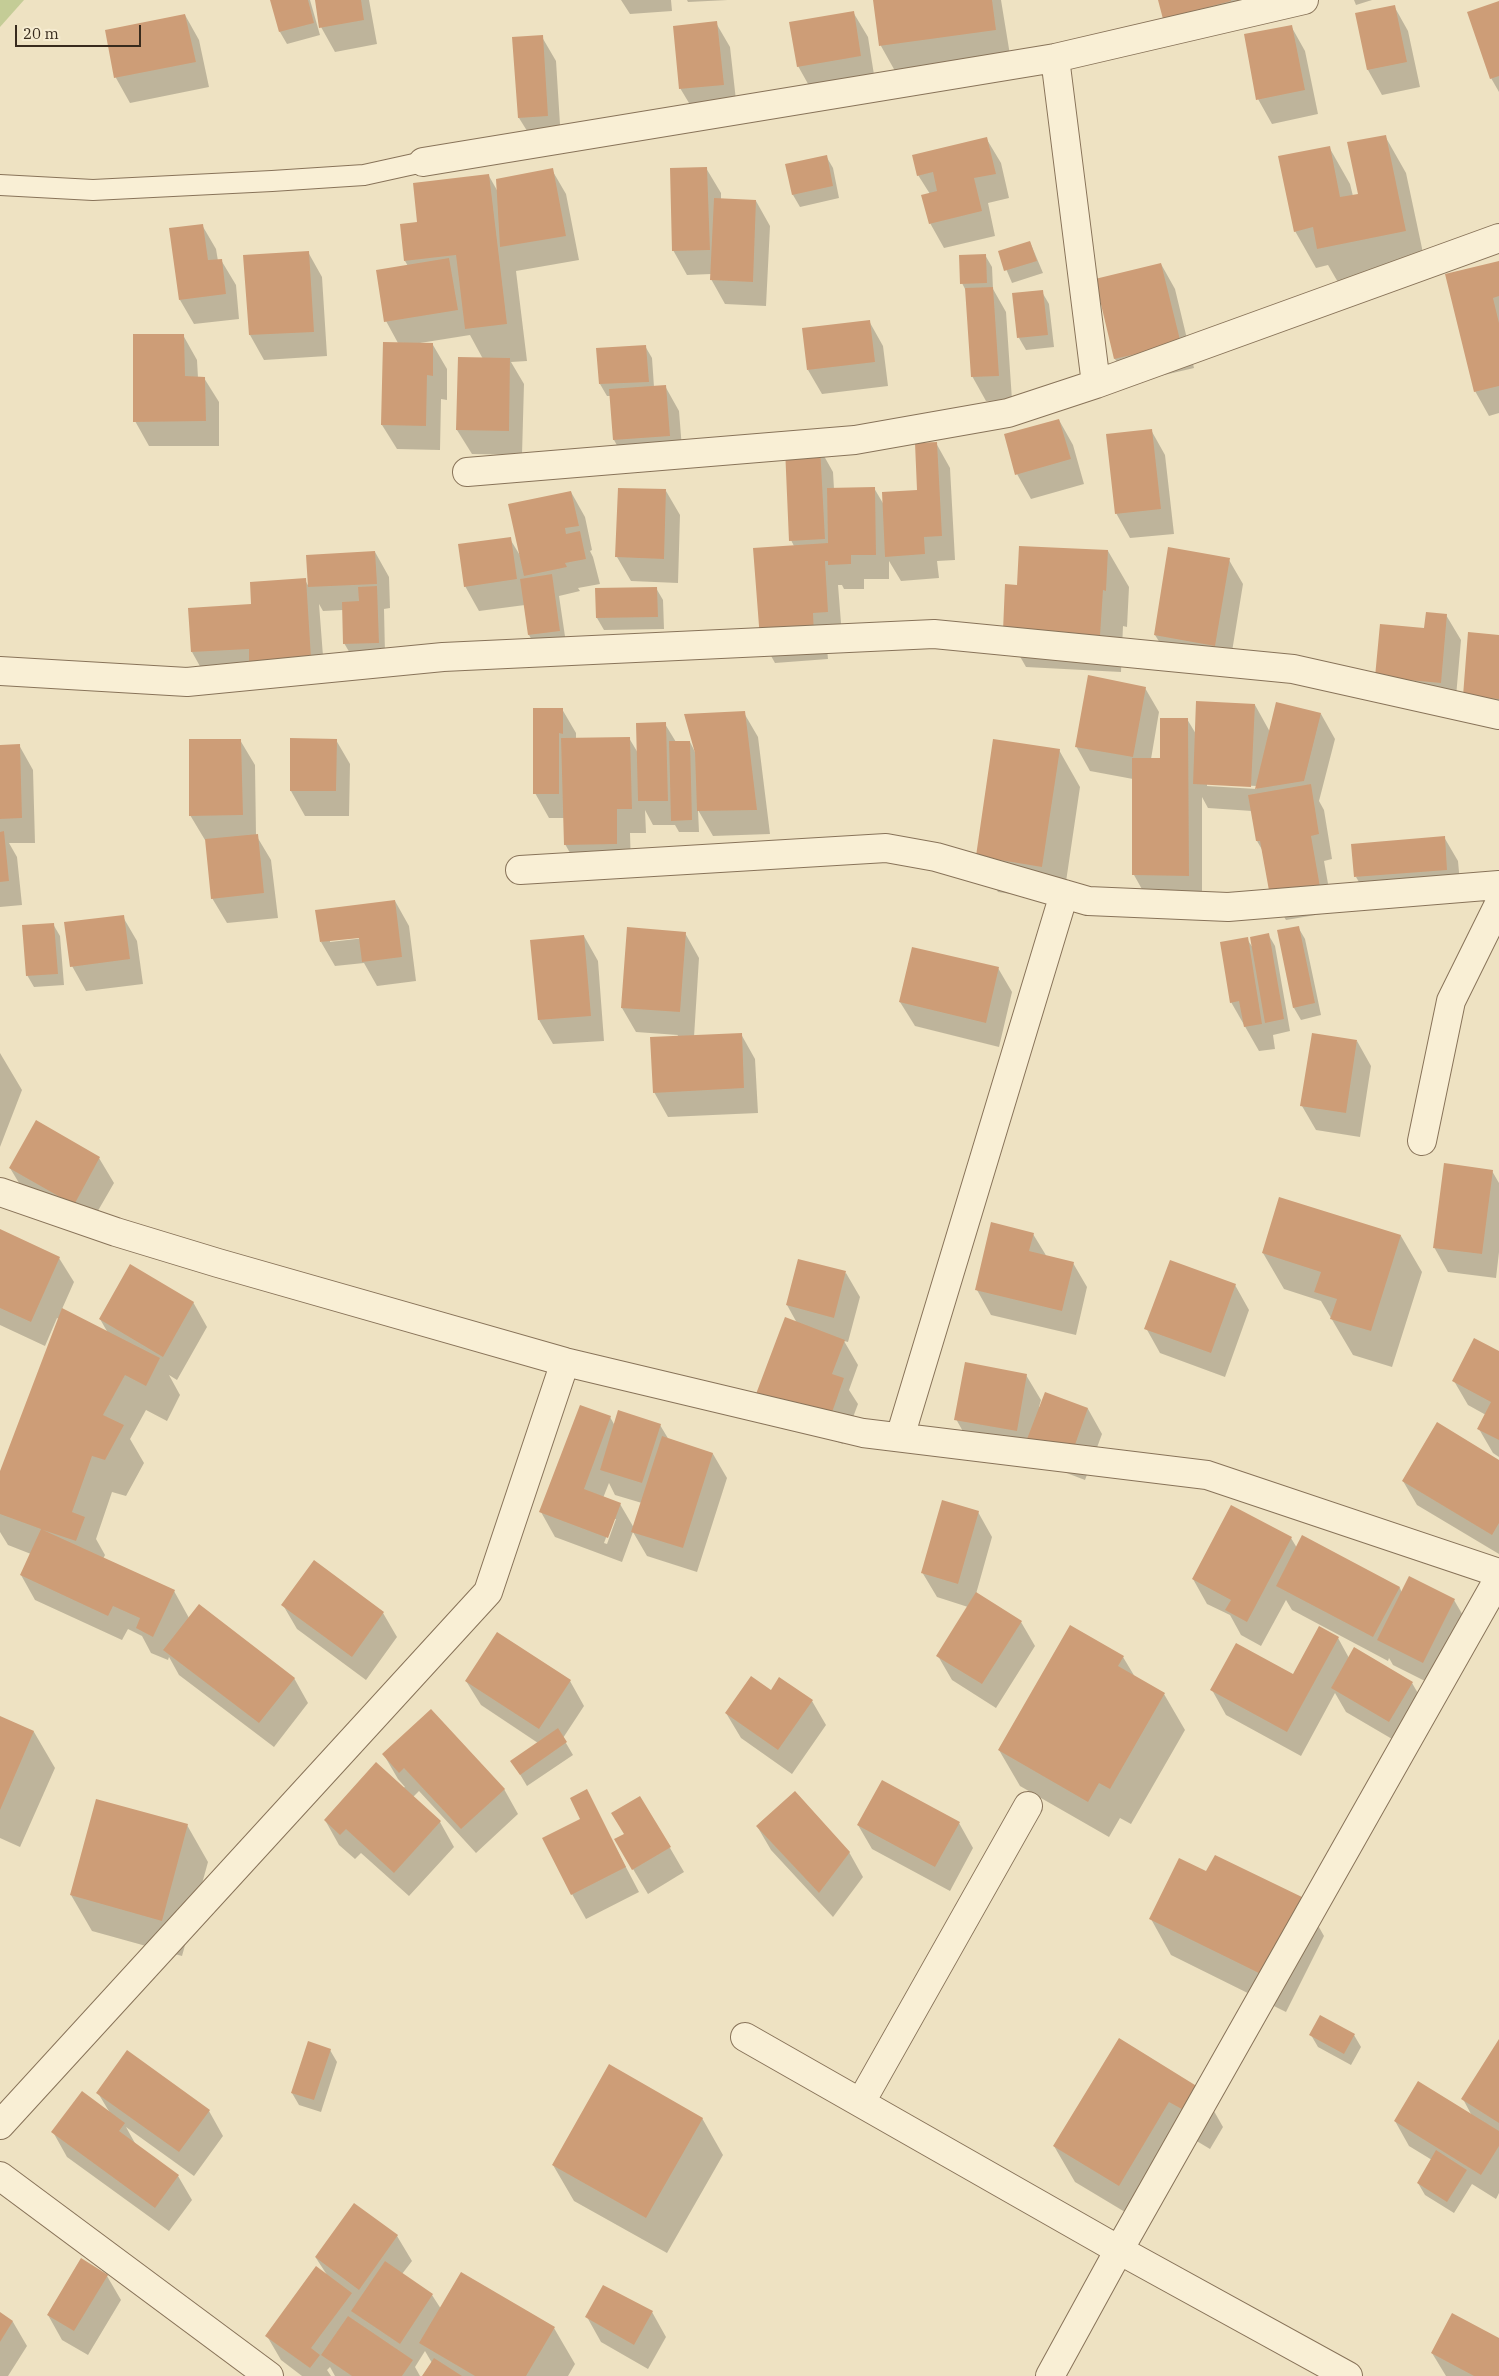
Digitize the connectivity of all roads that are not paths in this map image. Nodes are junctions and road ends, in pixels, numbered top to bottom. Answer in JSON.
{"nodes":[{"id":1,"x":1304,"y":0,"type":"edge"},
{"id":2,"x":1055,"y":58,"type":"junction"},
{"id":3,"x":423,"y":162,"type":"joint"},
{"id":4,"x":0,"y":185,"type":"edge"},
{"id":5,"x":1499,"y":238,"type":"edge"},
{"id":6,"x":1096,"y":384,"type":"junction"},
{"id":7,"x":467,"y":472,"type":"dead end"},
{"id":8,"x":0,"y":671,"type":"edge"},
{"id":9,"x":1499,"y":715,"type":"edge"},
{"id":10,"x":520,"y":870,"type":"dead end"},
{"id":11,"x":1499,"y":885,"type":"edge"},
{"id":12,"x":1064,"y":894,"type":"junction"},
{"id":13,"x":1499,"y":904,"type":"edge"},
{"id":14,"x":1422,"y":1141,"type":"dead end"},
{"id":15,"x":0,"y":1192,"type":"edge"},
{"id":16,"x":565,"y":1362,"type":"junction"},
{"id":17,"x":900,"y":1437,"type":"junction"},
{"id":18,"x":1499,"y":1573,"type":"edge"},
{"id":19,"x":1499,"y":1578,"type":"edge"},
{"id":20,"x":1028,"y":1806,"type":"dead end"},
{"id":21,"x":745,"y":2037,"type":"dead end"},
{"id":22,"x":860,"y":2102,"type":"junction"},
{"id":23,"x":0,"y":2125,"type":"edge"},
{"id":24,"x":0,"y":2176,"type":"edge"},
{"id":25,"x":1118,"y":2250,"type":"junction"},
{"id":26,"x":269,"y":2376,"type":"edge"},
{"id":27,"x":1050,"y":2376,"type":"edge"},
{"id":28,"x":1348,"y":2376,"type":"edge"}],
"edges":[{"from":1,"to":2,"type":"street"},
{"from":2,"to":3,"type":"street"},
{"from":2,"to":6,"type":"street"},
{"from":3,"to":4,"type":"lane"},
{"from":5,"to":6,"type":"street"},
{"from":6,"to":7,"type":"street"},
{"from":8,"to":9,"type":"street"},
{"from":10,"to":12,"type":"street"},
{"from":11,"to":12,"type":"street"},
{"from":12,"to":17,"type":"street"},
{"from":13,"to":14,"type":"street"},
{"from":15,"to":16,"type":"street"},
{"from":16,"to":17,"type":"street"},
{"from":16,"to":23,"type":"street"},
{"from":17,"to":18,"type":"street"},
{"from":19,"to":25,"type":"street"},
{"from":20,"to":22,"type":"street"},
{"from":21,"to":22,"type":"street"},
{"from":22,"to":25,"type":"street"},
{"from":24,"to":26,"type":"street"},
{"from":25,"to":27,"type":"street"},
{"from":25,"to":28,"type":"street"}]}
